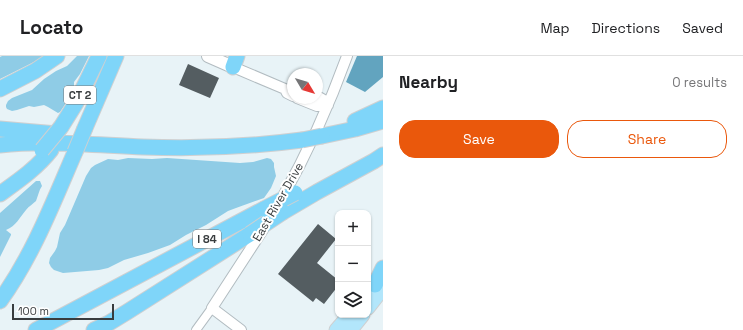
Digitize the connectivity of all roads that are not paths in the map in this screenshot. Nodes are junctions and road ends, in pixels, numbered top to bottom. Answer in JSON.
{"nodes":[{"id":1,"x":57,"y":56,"type":"edge"},
{"id":2,"x":116,"y":56,"type":"edge"},
{"id":3,"x":122,"y":56,"type":"edge"},
{"id":4,"x":208,"y":56,"type":"edge"},
{"id":5,"x":347,"y":56,"type":"edge"},
{"id":6,"x":98,"y":58,"type":"edge"},
{"id":7,"x":230,"y":60,"type":"edge"},
{"id":8,"x":287,"y":87,"type":"edge"},
{"id":9,"x":0,"y":89,"type":"edge"},
{"id":10,"x":101,"y":91,"type":"junction"},
{"id":11,"x":323,"y":99,"type":"edge"},
{"id":12,"x":312,"y":104,"type":"edge"},
{"id":13,"x":328,"y":105,"type":"junction"},
{"id":14,"x":383,"y":108,"type":"edge"},
{"id":15,"x":383,"y":121,"type":"edge"},
{"id":16,"x":0,"y":129,"type":"edge"},
{"id":17,"x":329,"y":135,"type":"junction"},
{"id":18,"x":0,"y":146,"type":"edge"},
{"id":19,"x":190,"y":148,"type":"junction"},
{"id":20,"x":383,"y":148,"type":"edge"},
{"id":21,"x":46,"y":150,"type":"junction"},
{"id":22,"x":383,"y":155,"type":"edge"},
{"id":23,"x":0,"y":183,"type":"edge"},
{"id":24,"x":0,"y":194,"type":"edge"},
{"id":25,"x":383,"y":268,"type":"edge"},
{"id":26,"x":377,"y":286,"type":"edge"},
{"id":27,"x":0,"y":301,"type":"edge"},
{"id":28,"x":371,"y":301,"type":"edge"},
{"id":29,"x":212,"y":308,"type":"junction"},
{"id":30,"x":346,"y":318,"type":"edge"},
{"id":31,"x":361,"y":318,"type":"edge"},
{"id":32,"x":41,"y":328,"type":"edge"},
{"id":33,"x":94,"y":330,"type":"edge"},
{"id":34,"x":196,"y":330,"type":"edge"},
{"id":35,"x":241,"y":330,"type":"edge"},
{"id":36,"x":336,"y":330,"type":"edge"},
{"id":37,"x":351,"y":330,"type":"edge"}],
"edges":[{"from":1,"to":9,"type":"highway"},
{"from":2,"to":10,"type":"highway"},
{"from":3,"to":10,"type":"highway"},
{"from":4,"to":7,"type":"main road"},
{"from":5,"to":13,"type":"street","name":"East River Drive"},
{"from":6,"to":21,"type":"highway"},
{"from":7,"to":8,"type":"street"},
{"from":10,"to":27,"type":"highway","bridge":true},
{"from":11,"to":13,"type":"street"},
{"from":12,"to":13,"type":"street"},
{"from":13,"to":29,"type":"street","name":"East River Drive"},
{"from":14,"to":17,"type":"highway"},
{"from":15,"to":17,"type":"highway"},
{"from":16,"to":19,"type":"highway"},
{"from":17,"to":19,"type":"highway","bridge":true},
{"from":18,"to":19,"type":"highway"},
{"from":20,"to":32,"type":"highway","number":"I 84","bridge":true},
{"from":21,"to":23,"type":"highway"},
{"from":21,"to":24,"type":"highway"},
{"from":22,"to":33,"type":"highway","bridge":true},
{"from":25,"to":26,"type":"highway"},
{"from":26,"to":28,"type":"main road"},
{"from":29,"to":34,"type":"street"},
{"from":29,"to":35,"type":"street"},
{"from":30,"to":36,"type":"main road"},
{"from":31,"to":37,"type":"main road"}]}
